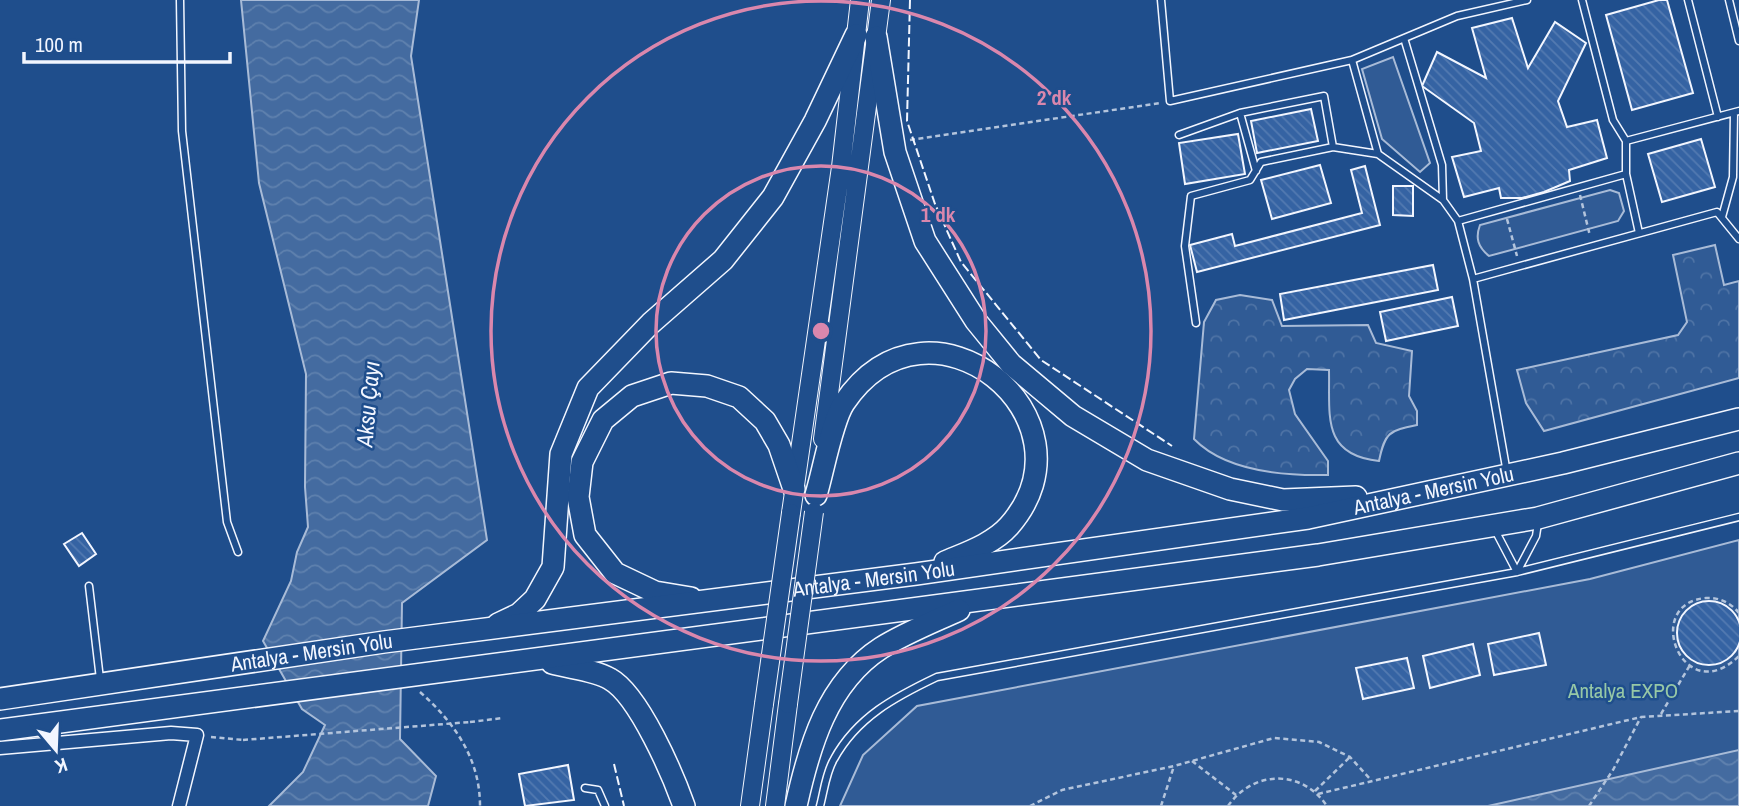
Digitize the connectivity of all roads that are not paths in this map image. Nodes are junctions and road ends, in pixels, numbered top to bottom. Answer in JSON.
{"nodes":[{"id":1,"x":180,"y":0,"type":"edge"},
{"id":2,"x":860,"y":0,"type":"edge"},
{"id":3,"x":881,"y":0,"type":"edge"},
{"id":4,"x":1161,"y":0,"type":"edge"},
{"id":5,"x":1527,"y":0,"type":"edge"},
{"id":6,"x":1582,"y":0,"type":"edge"},
{"id":7,"x":1688,"y":0,"type":"edge"},
{"id":8,"x":1729,"y":0,"type":"edge"},
{"id":9,"x":866,"y":36,"type":"junction"},
{"id":10,"x":1404,"y":38,"type":"junction"},
{"id":11,"x":1739,"y":41,"type":"edge"},
{"id":12,"x":1352,"y":60,"type":"junction"},
{"id":13,"x":1737,"y":112,"type":"edge"},
{"id":14,"x":1240,"y":113,"type":"junction"},
{"id":15,"x":1718,"y":117,"type":"junction"},
{"id":16,"x":1179,"y":135,"type":"dead end"},
{"id":17,"x":1626,"y":141,"type":"junction"},
{"id":18,"x":1334,"y":146,"type":"junction"},
{"id":19,"x":1378,"y":154,"type":"junction"},
{"id":20,"x":1256,"y":171,"type":"junction"},
{"id":21,"x":1626,"y":174,"type":"junction"},
{"id":22,"x":1443,"y":200,"type":"junction"},
{"id":23,"x":1722,"y":217,"type":"junction"},
{"id":24,"x":1458,"y":220,"type":"junction"},
{"id":25,"x":1639,"y":233,"type":"junction"},
{"id":26,"x":1739,"y":239,"type":"edge"},
{"id":27,"x":1473,"y":279,"type":"junction"},
{"id":28,"x":1196,"y":324,"type":"dead end"},
{"id":29,"x":1739,"y":419,"type":"edge"},
{"id":30,"x":1739,"y":463,"type":"edge"},
{"id":31,"x":1507,"y":474,"type":"junction"},
{"id":32,"x":794,"y":489,"type":"junction"},
{"id":33,"x":1428,"y":492,"type":"junction"},
{"id":34,"x":815,"y":504,"type":"junction"},
{"id":35,"x":1739,"y":517,"type":"edge"},
{"id":36,"x":1538,"y":518,"type":"junction"},
{"id":37,"x":1493,"y":527,"type":"junction"},
{"id":38,"x":238,"y":552,"type":"dead end"},
{"id":39,"x":1517,"y":572,"type":"junction"},
{"id":40,"x":916,"y":574,"type":"junction"},
{"id":41,"x":89,"y":586,"type":"dead end"},
{"id":42,"x":713,"y":601,"type":"junction"},
{"id":43,"x":977,"y":601,"type":"junction"},
{"id":44,"x":486,"y":630,"type":"junction"},
{"id":45,"x":540,"y":660,"type":"junction"},
{"id":46,"x":101,"y":685,"type":"junction"},
{"id":47,"x":0,"y":699,"type":"edge"},
{"id":48,"x":0,"y":730,"type":"edge"},
{"id":49,"x":0,"y":748,"type":"edge"},
{"id":50,"x":585,"y":788,"type":"dead end"},
{"id":51,"x":179,"y":806,"type":"edge"},
{"id":52,"x":605,"y":806,"type":"edge"},
{"id":53,"x":684,"y":806,"type":"edge"},
{"id":54,"x":750,"y":806,"type":"edge"},
{"id":55,"x":775,"y":806,"type":"edge"},
{"id":56,"x":796,"y":806,"type":"edge"},
{"id":57,"x":820,"y":806,"type":"edge"}],
"edges":[{"from":1,"to":38,"type":"lane"},
{"from":2,"to":9,"type":"main road"},
{"from":3,"to":9,"type":"main road"},
{"from":4,"to":12,"type":"lane"},
{"from":5,"to":10,"type":"lane"},
{"from":6,"to":17,"type":"lane"},
{"from":7,"to":15,"type":"lane"},
{"from":8,"to":11,"type":"lane"},
{"from":9,"to":32,"type":"main road"},
{"from":9,"to":33,"type":"highway"},
{"from":9,"to":34,"type":"main road"},
{"from":9,"to":44,"type":"highway"},
{"from":10,"to":12,"type":"lane"},
{"from":10,"to":22,"type":"lane"},
{"from":12,"to":19,"type":"lane"},
{"from":13,"to":15,"type":"lane"},
{"from":13,"to":23,"type":"lane"},
{"from":14,"to":16,"type":"lane"},
{"from":14,"to":18,"type":"lane"},
{"from":14,"to":20,"type":"lane"},
{"from":15,"to":17,"type":"lane"},
{"from":17,"to":21,"type":"lane"},
{"from":18,"to":19,"type":"lane"},
{"from":18,"to":20,"type":"lane"},
{"from":19,"to":22,"type":"lane"},
{"from":20,"to":28,"type":"lane"},
{"from":21,"to":24,"type":"lane"},
{"from":21,"to":25,"type":"lane"},
{"from":22,"to":24,"type":"lane"},
{"from":23,"to":25,"type":"lane"},
{"from":23,"to":26,"type":"lane"},
{"from":24,"to":27,"type":"lane"},
{"from":25,"to":27,"type":"lane"},
{"from":27,"to":31,"type":"lane"},
{"from":29,"to":31,"type":"highway","name":"Antalya - Mersin Yolu"},
{"from":30,"to":36,"type":"highway","name":"Antalya - Mersin Yolu"},
{"from":31,"to":33,"type":"highway","name":"Antalya - Mersin Yolu"},
{"from":32,"to":42,"type":"highway"},
{"from":32,"to":54,"type":"main road","bridge":true},
{"from":33,"to":40,"type":"highway","name":"Antalya - Mersin Yolu"},
{"from":34,"to":40,"type":"highway"},
{"from":34,"to":55,"type":"main road","bridge":true},
{"from":35,"to":39,"type":"lane"},
{"from":36,"to":37,"type":"highway","name":"Antalya - Mersin Yolu"},
{"from":36,"to":39,"type":"lane"},
{"from":37,"to":39,"type":"lane"},
{"from":37,"to":43,"type":"highway","name":"Antalya - Mersin Yolu"},
{"from":39,"to":57,"type":"lane"},
{"from":40,"to":42,"type":"highway","name":"Antalya - Mersin Yolu"},
{"from":41,"to":46,"type":"lane"},
{"from":42,"to":44,"type":"highway","name":"Antalya - Mersin Yolu"},
{"from":43,"to":45,"type":"highway","name":"Antalya - Mersin Yolu"},
{"from":43,"to":56,"type":"highway"},
{"from":44,"to":46,"type":"highway","name":"Antalya - Mersin Yolu"},
{"from":45,"to":48,"type":"highway","name":"Antalya - Mersin Yolu"},
{"from":45,"to":53,"type":"highway"},
{"from":46,"to":47,"type":"highway","name":"Antalya - Mersin Yolu"},
{"from":49,"to":51,"type":"street"},
{"from":50,"to":52,"type":"lane"}]}
